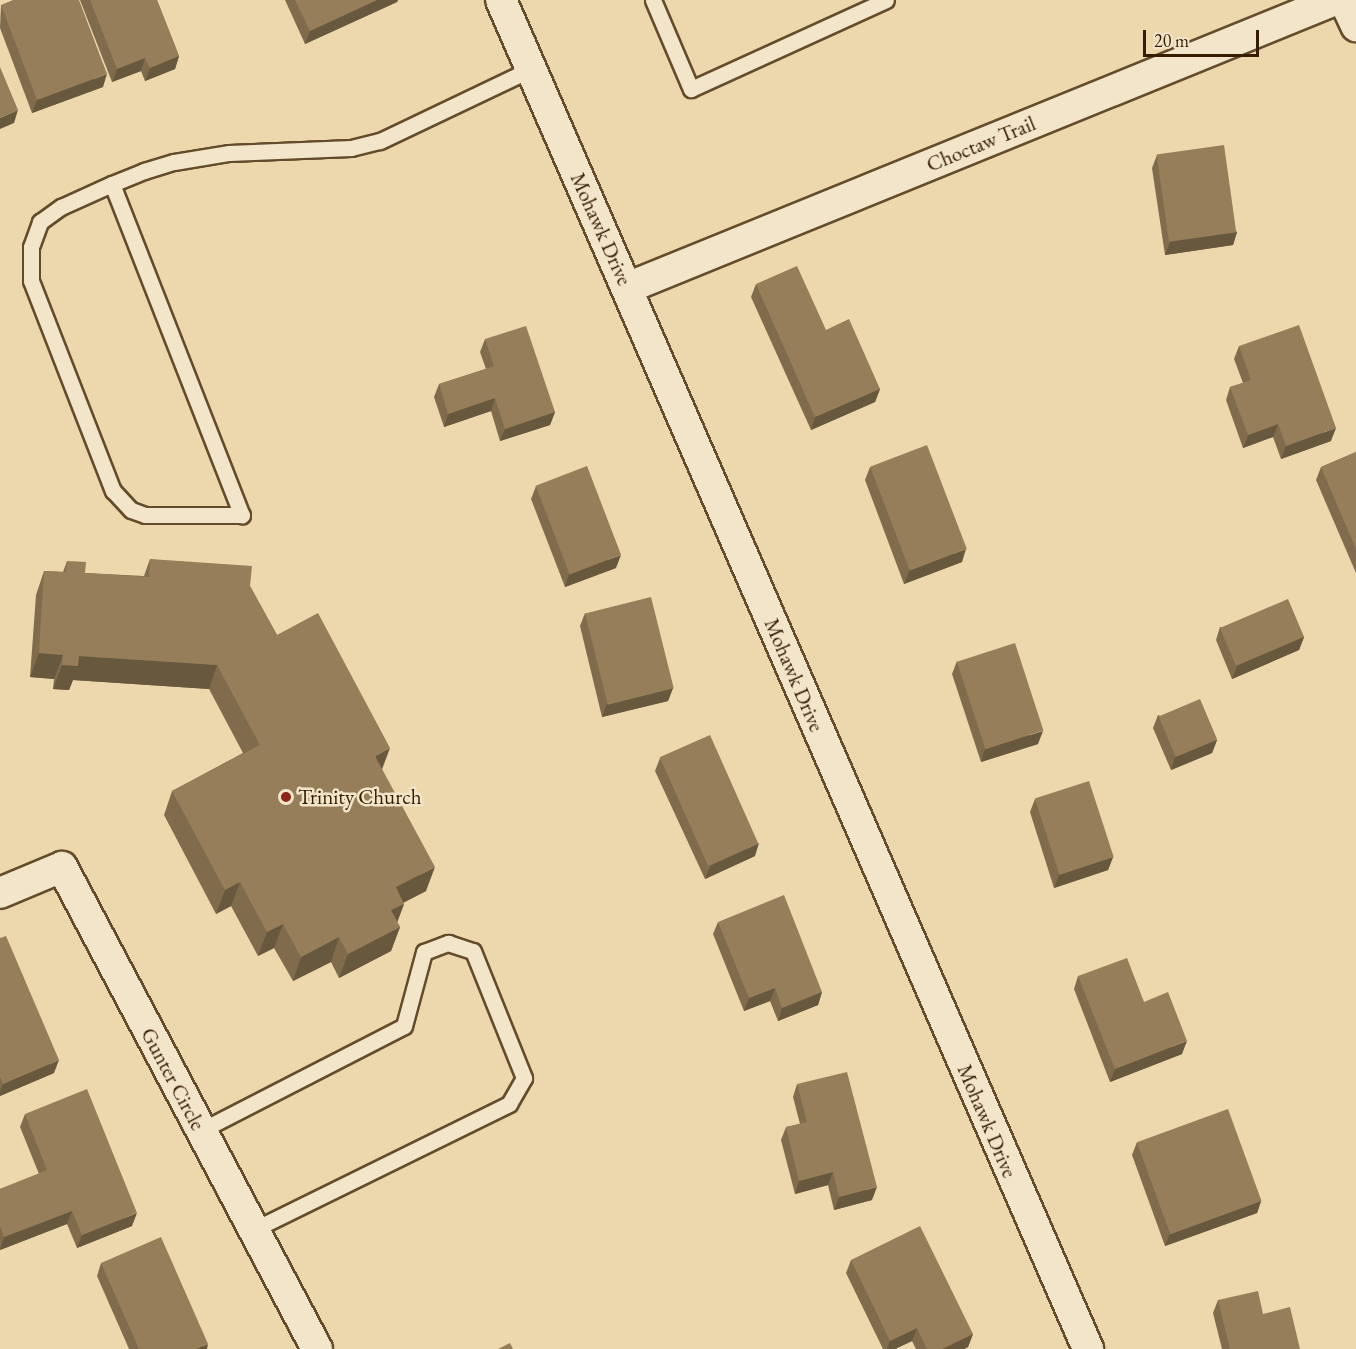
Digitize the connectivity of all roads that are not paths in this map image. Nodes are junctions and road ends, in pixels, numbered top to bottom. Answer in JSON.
{"nodes":[{"id":1,"x":501,"y":0,"type":"edge"},
{"id":2,"x":653,"y":0,"type":"edge"},
{"id":3,"x":886,"y":0,"type":"edge"},
{"id":4,"x":1335,"y":0,"type":"edge"},
{"id":5,"x":1344,"y":0,"type":"edge"},
{"id":6,"x":1356,"y":26,"type":"edge"},
{"id":7,"x":531,"y":69,"type":"junction"},
{"id":8,"x":112,"y":184,"type":"junction"},
{"id":9,"x":627,"y":288,"type":"junction"},
{"id":10,"x":0,"y":893,"type":"edge"},
{"id":11,"x":200,"y":1131,"type":"junction"},
{"id":12,"x":253,"y":1230,"type":"junction"},
{"id":13,"x":318,"y":1349,"type":"edge"},
{"id":14,"x":1088,"y":1349,"type":"edge"}],
"edges":[{"from":1,"to":7,"type":"street","name":"Mohawk Drive"},
{"from":2,"to":3,"type":"lane"},
{"from":4,"to":9,"type":"street","name":"Choctaw Trail"},
{"from":5,"to":6,"type":"street"},
{"from":7,"to":8,"type":"lane"},
{"from":7,"to":9,"type":"street","name":"Mohawk Drive"},
{"from":8,"to":8,"type":"lane"},
{"from":9,"to":14,"type":"street","name":"Mohawk Drive"},
{"from":10,"to":11,"type":"street","name":"Gunter Circle"},
{"from":11,"to":12,"type":"street","name":"Gunter Circle"},
{"from":11,"to":12,"type":"lane"},
{"from":12,"to":13,"type":"street","name":"Gunter Circle"}]}
